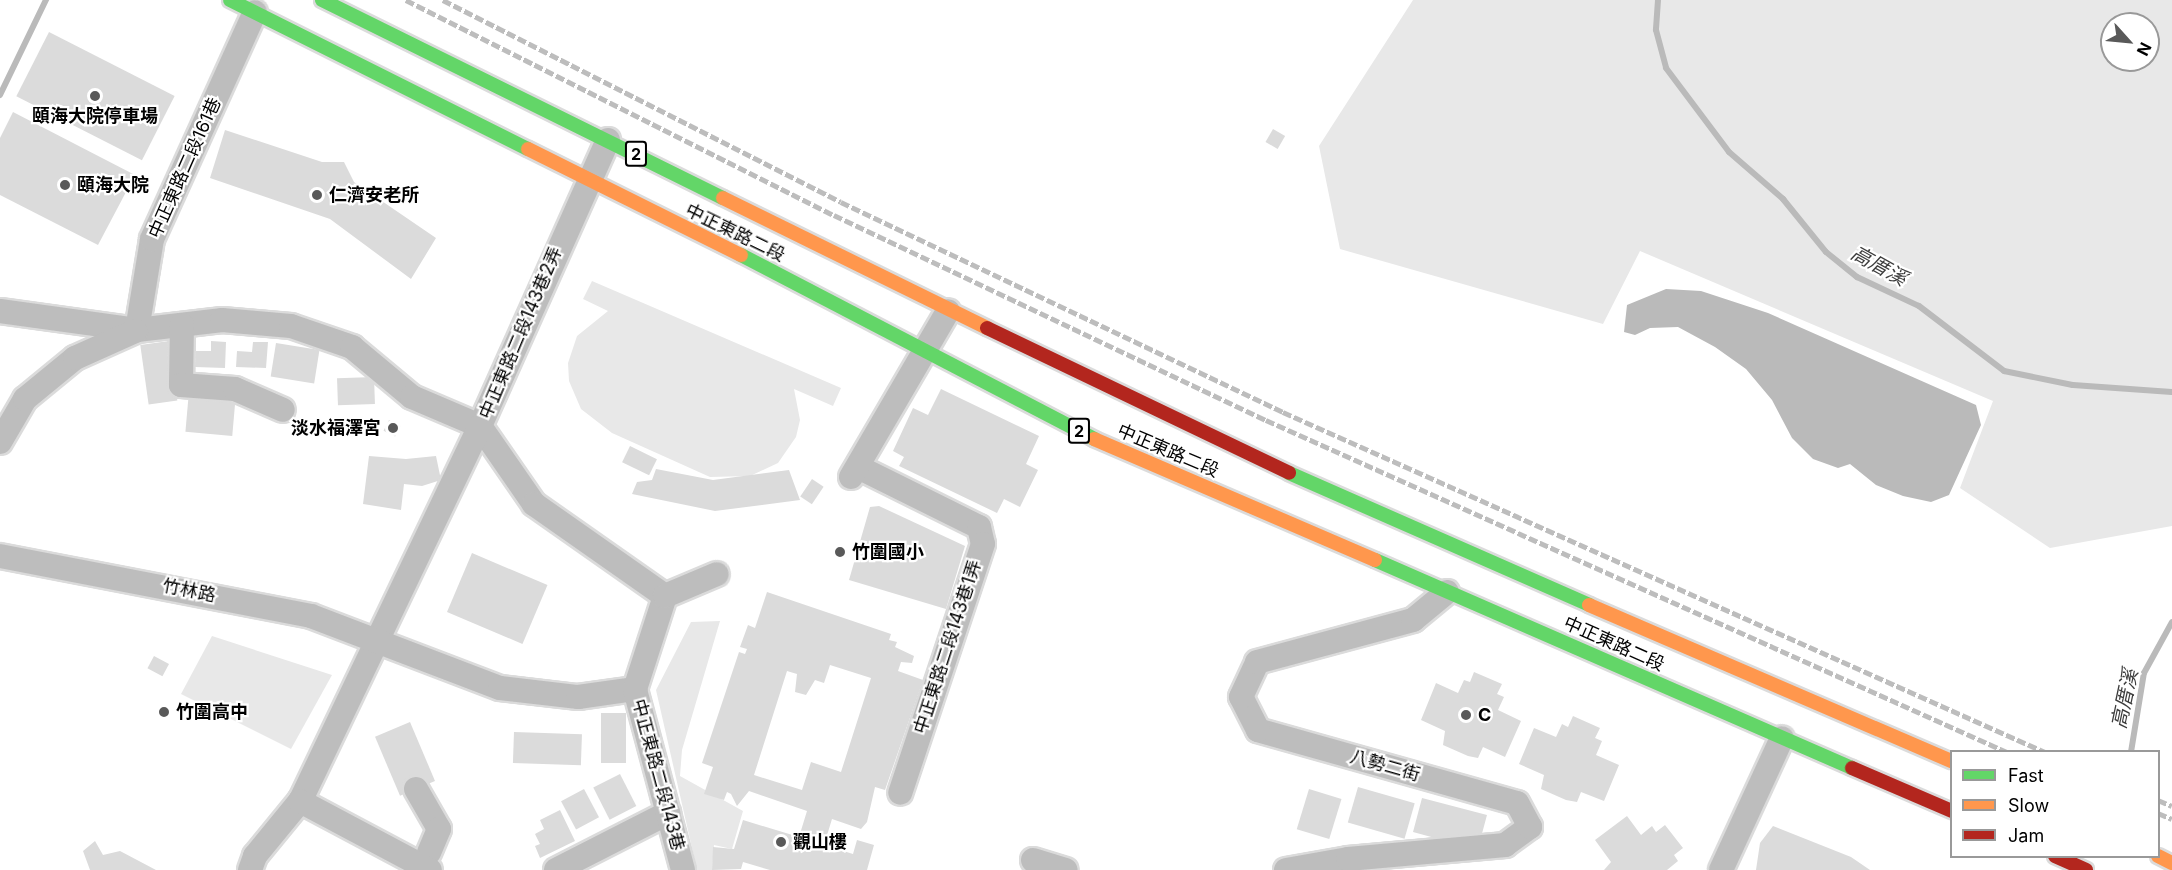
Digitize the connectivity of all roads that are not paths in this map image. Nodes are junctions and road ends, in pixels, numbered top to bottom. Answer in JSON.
{"nodes":[{"id":1,"x":230,"y":0,"type":"edge"},
{"id":2,"x":322,"y":0,"type":"edge"},
{"id":3,"x":255,"y":12,"type":"junction"},
{"id":4,"x":608,"y":140,"type":"junction"},
{"id":5,"x":587,"y":180,"type":"junction"},
{"id":6,"x":0,"y":311,"type":"edge"},
{"id":7,"x":948,"y":311,"type":"junction"},
{"id":8,"x":45,"y":320,"type":"junction"},
{"id":9,"x":182,"y":325,"type":"junction"},
{"id":10,"x":0,"y":326,"type":"edge"},
{"id":11,"x":137,"y":330,"type":"junction"},
{"id":12,"x":929,"y":349,"type":"junction"},
{"id":13,"x":283,"y":410,"type":"dead end"},
{"id":14,"x":480,"y":426,"type":"junction"},
{"id":15,"x":0,"y":442,"type":"edge"},
{"id":16,"x":0,"y":556,"type":"edge"},
{"id":17,"x":717,"y":574,"type":"dead end"},
{"id":18,"x":1447,"y":592,"type":"junction"},
{"id":19,"x":665,"y":596,"type":"junction"},
{"id":20,"x":374,"y":641,"type":"junction"},
{"id":21,"x":635,"y":688,"type":"junction"},
{"id":22,"x":1782,"y":738,"type":"junction"},
{"id":23,"x":1950,"y":760,"type":"edge"},
{"id":24,"x":416,"y":789,"type":"dead end"},
{"id":25,"x":900,"y":793,"type":"dead end"},
{"id":26,"x":300,"y":801,"type":"junction"},
{"id":27,"x":1950,"y":811,"type":"edge"},
{"id":28,"x":668,"y":813,"type":"junction"},
{"id":29,"x":2060,"y":858,"type":"edge"},
{"id":30,"x":1032,"y":860,"type":"dead end"},
{"id":31,"x":430,"y":861,"type":"edge"},
{"id":32,"x":250,"y":870,"type":"edge"},
{"id":33,"x":556,"y":870,"type":"edge"},
{"id":34,"x":683,"y":870,"type":"edge"},
{"id":35,"x":1065,"y":870,"type":"edge"},
{"id":36,"x":1286,"y":870,"type":"edge"},
{"id":37,"x":1721,"y":870,"type":"edge"},
{"id":38,"x":2088,"y":870,"type":"edge"}],
"edges":[{"from":1,"to":3,"type":"main road","name":"中正東路二段","number":"2"},
{"from":2,"to":4,"type":"main road","name":"中正東路二段","number":"2"},
{"from":3,"to":5,"type":"main road","name":"中正東路二段","number":"2"},
{"from":3,"to":11,"type":"street","name":"中正東路二段161巷"},
{"from":4,"to":5,"type":"street","name":"中正東路二段143巷2弄"},
{"from":4,"to":7,"type":"main road","name":"中正東路二段","number":"2"},
{"from":5,"to":12,"type":"main road","name":"中正東路二段","number":"2"},
{"from":5,"to":14,"type":"street","name":"中正東路二段143巷2弄"},
{"from":6,"to":8,"type":"street"},
{"from":7,"to":12,"type":"street"},
{"from":7,"to":23,"type":"main road","name":"中正東路二段","number":"2"},
{"from":8,"to":10,"type":"street"},
{"from":8,"to":11,"type":"street"},
{"from":9,"to":11,"type":"street"},
{"from":9,"to":13,"type":"street"},
{"from":9,"to":14,"type":"street"},
{"from":11,"to":15,"type":"street"},
{"from":12,"to":18,"type":"main road","name":"中正東路二段","number":"2"},
{"from":12,"to":25,"type":"street","name":"中正東路二段143巷1弄"},
{"from":14,"to":19,"type":"street","name":"中正東路二段143巷2弄"},
{"from":14,"to":20,"type":"street"},
{"from":16,"to":20,"type":"street","name":"竹林路"},
{"from":17,"to":19,"type":"street"},
{"from":18,"to":22,"type":"main road","name":"中正東路二段","number":"2"},
{"from":18,"to":36,"type":"street","name":"八勢二街"},
{"from":19,"to":21,"type":"street","name":"中正東路二段143巷"},
{"from":20,"to":21,"type":"street","name":"竹林路"},
{"from":20,"to":26,"type":"street"},
{"from":21,"to":28,"type":"street","name":"中正東路二段143巷"},
{"from":22,"to":27,"type":"main road","name":"中正東路二段","number":"2"},
{"from":22,"to":37,"type":"street"},
{"from":24,"to":31,"type":"street"},
{"from":26,"to":31,"type":"street"},
{"from":26,"to":32,"type":"street"},
{"from":28,"to":33,"type":"street"},
{"from":28,"to":34,"type":"street","name":"中正東路二段143巷"},
{"from":29,"to":38,"type":"main road"},
{"from":30,"to":35,"type":"street"}]}
